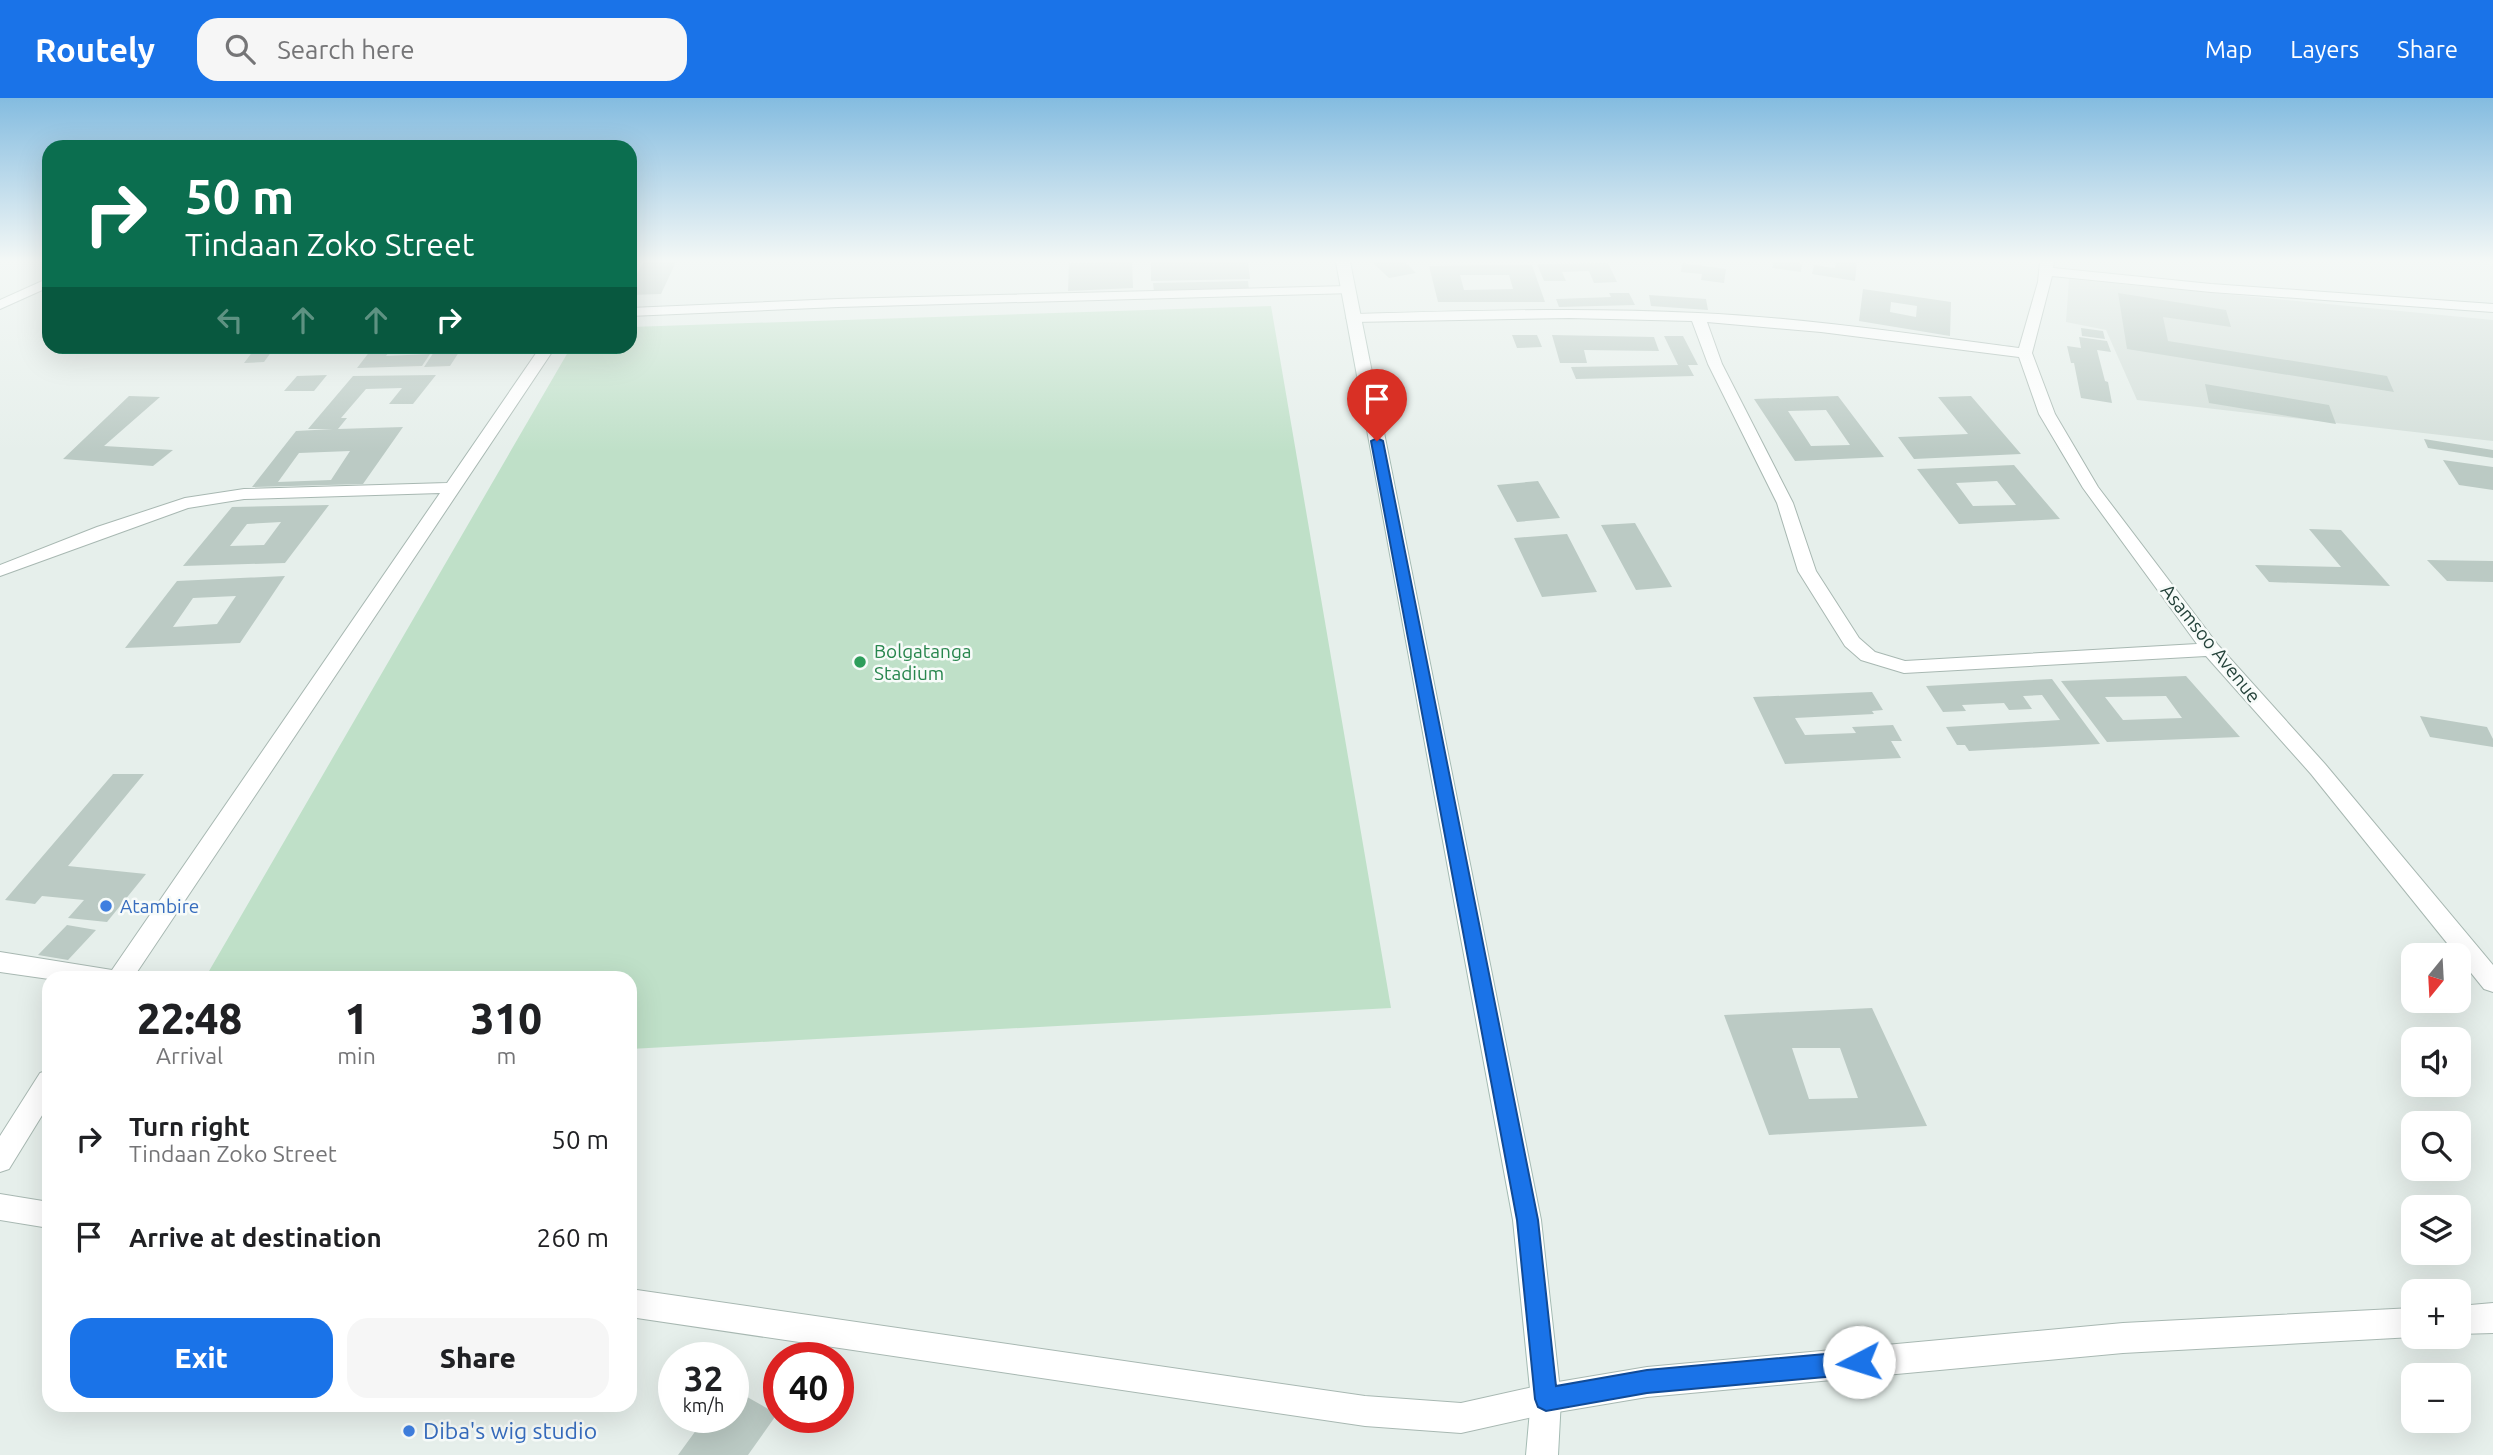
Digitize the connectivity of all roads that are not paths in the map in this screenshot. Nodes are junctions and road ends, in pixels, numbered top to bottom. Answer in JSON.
{"nodes":[{"id":1,"x":1354,"y":325,"type":"edge"},
{"id":2,"x":1701,"y":325,"type":"edge"},
{"id":3,"x":1796,"y":325,"type":"edge"},
{"id":4,"x":2032,"y":325,"type":"edge"},
{"id":5,"x":2025,"y":353,"type":"junction"},
{"id":6,"x":545,"y":354,"type":"edge"},
{"id":7,"x":453,"y":488,"type":"junction"},
{"id":8,"x":0,"y":571,"type":"edge"},
{"id":9,"x":2211,"y":649,"type":"junction"},
{"id":10,"x":0,"y":962,"type":"edge"},
{"id":11,"x":59,"y":971,"type":"edge"},
{"id":12,"x":125,"y":971,"type":"edge"},
{"id":13,"x":2493,"y":982,"type":"edge"},
{"id":14,"x":42,"y":1092,"type":"edge"},
{"id":15,"x":0,"y":1160,"type":"edge"},
{"id":16,"x":0,"y":1207,"type":"edge"},
{"id":17,"x":42,"y":1214,"type":"edge"},
{"id":18,"x":637,"y":1304,"type":"edge"},
{"id":19,"x":2493,"y":1318,"type":"edge"},
{"id":20,"x":2471,"y":1319,"type":"edge"},
{"id":21,"x":2401,"y":1323,"type":"edge"},
{"id":22,"x":1546,"y":1399,"type":"junction"},
{"id":23,"x":1542,"y":1455,"type":"edge"}],
"edges":[{"from":1,"to":22,"type":"street"},
{"from":2,"to":9,"type":"street"},
{"from":3,"to":5,"type":"street"},
{"from":4,"to":5,"type":"street"},
{"from":5,"to":9,"type":"street","name":"Asamsoo Avenue"},
{"from":6,"to":7,"type":"street"},
{"from":7,"to":8,"type":"street"},
{"from":7,"to":12,"type":"street"},
{"from":9,"to":13,"type":"street","name":"Asamsoo Avenue"},
{"from":10,"to":11,"type":"street"},
{"from":14,"to":15,"type":"street"},
{"from":16,"to":17,"type":"street"},
{"from":18,"to":22,"type":"street"},
{"from":19,"to":20,"type":"street"},
{"from":21,"to":22,"type":"street"},
{"from":22,"to":23,"type":"street"}]}
